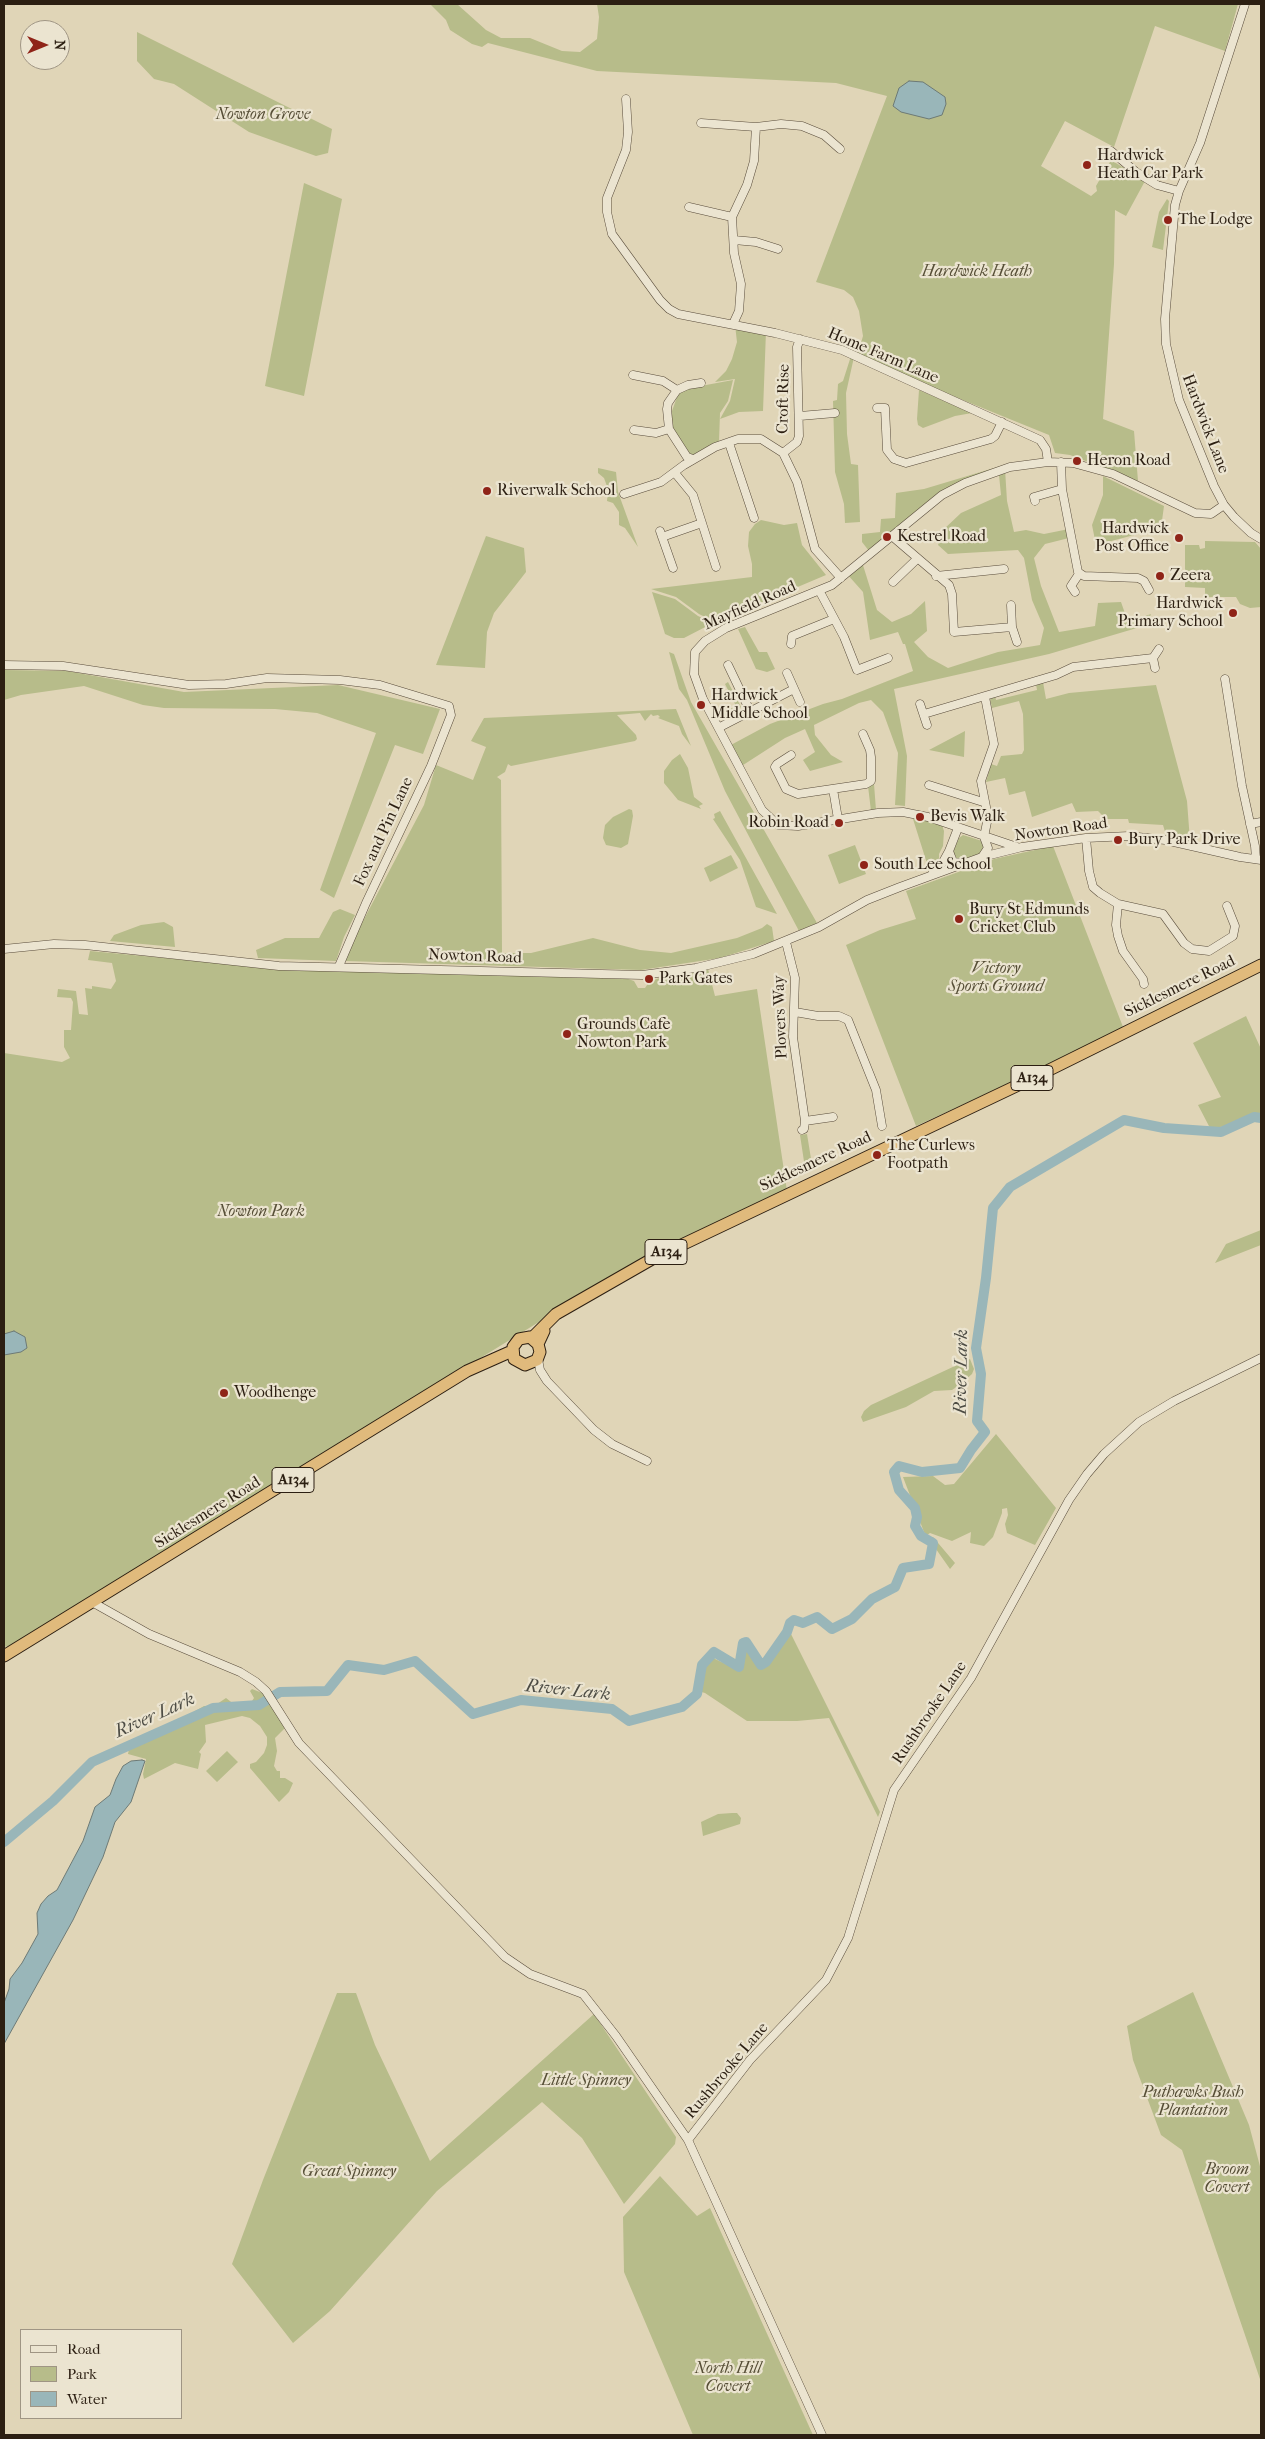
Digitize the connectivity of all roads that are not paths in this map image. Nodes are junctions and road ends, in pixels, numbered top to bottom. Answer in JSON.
{"nodes":[{"id":1,"x":1243,"y":6,"type":"edge"},
{"id":2,"x":626,"y":99,"type":"dead end"},
{"id":3,"x":702,"y":123,"type":"dead end"},
{"id":4,"x":756,"y":127,"type":"junction"},
{"id":5,"x":840,"y":149,"type":"dead end"},
{"id":6,"x":1111,"y":151,"type":"dead end"},
{"id":7,"x":1178,"y":191,"type":"junction"},
{"id":8,"x":688,"y":207,"type":"dead end"},
{"id":9,"x":732,"y":217,"type":"junction"},
{"id":10,"x":734,"y":240,"type":"junction"},
{"id":11,"x":778,"y":249,"type":"dead end"},
{"id":12,"x":733,"y":324,"type":"junction"},
{"id":13,"x":800,"y":338,"type":"junction"},
{"id":14,"x":633,"y":375,"type":"dead end"},
{"id":15,"x":701,"y":383,"type":"dead end"},
{"id":16,"x":677,"y":390,"type":"junction"},
{"id":17,"x":877,"y":408,"type":"dead end"},
{"id":18,"x":835,"y":413,"type":"dead end"},
{"id":19,"x":800,"y":416,"type":"junction"},
{"id":20,"x":1002,"y":422,"type":"junction"},
{"id":21,"x":669,"y":429,"type":"junction"},
{"id":22,"x":634,"y":430,"type":"dead end"},
{"id":23,"x":729,"y":443,"type":"junction"},
{"id":24,"x":783,"y":453,"type":"junction"},
{"id":25,"x":693,"y":459,"type":"junction"},
{"id":26,"x":1048,"y":462,"type":"junction"},
{"id":27,"x":1061,"y":462,"type":"junction"},
{"id":28,"x":675,"y":474,"type":"junction"},
{"id":29,"x":1062,"y":489,"type":"junction"},
{"id":30,"x":624,"y":494,"type":"dead end"},
{"id":31,"x":1035,"y":501,"type":"dead end"},
{"id":32,"x":1224,"y":505,"type":"junction"},
{"id":33,"x":754,"y":518,"type":"dead end"},
{"id":34,"x":702,"y":524,"type":"junction"},
{"id":35,"x":893,"y":537,"type":"junction"},
{"id":36,"x":1261,"y":538,"type":"edge"},
{"id":37,"x":918,"y":559,"type":"junction"},
{"id":38,"x":716,"y":567,"type":"dead end"},
{"id":39,"x":673,"y":568,"type":"dead end"},
{"id":40,"x":1004,"y":569,"type":"dead end"},
{"id":41,"x":1079,"y":574,"type":"junction"},
{"id":42,"x":936,"y":576,"type":"junction"},
{"id":43,"x":841,"y":578,"type":"junction"},
{"id":44,"x":892,"y":582,"type":"dead end"},
{"id":45,"x":1149,"y":590,"type":"dead end"},
{"id":46,"x":820,"y":592,"type":"junction"},
{"id":47,"x":1075,"y":592,"type":"dead end"},
{"id":48,"x":1010,"y":605,"type":"dead end"},
{"id":49,"x":834,"y":618,"type":"junction"},
{"id":50,"x":1012,"y":627,"type":"junction"},
{"id":51,"x":1017,"y":642,"type":"dead end"},
{"id":52,"x":790,"y":644,"type":"dead end"},
{"id":53,"x":1158,"y":649,"type":"dead end"},
{"id":54,"x":888,"y":658,"type":"dead end"},
{"id":55,"x":1153,"y":658,"type":"junction"},
{"id":56,"x":4,"y":665,"type":"edge"},
{"id":57,"x":728,"y":665,"type":"dead end"},
{"id":58,"x":1156,"y":668,"type":"dead end"},
{"id":59,"x":787,"y":673,"type":"dead end"},
{"id":60,"x":1226,"y":679,"type":"dead end"},
{"id":61,"x":794,"y":689,"type":"junction"},
{"id":62,"x":985,"y":697,"type":"junction"},
{"id":63,"x":800,"y":702,"type":"dead end"},
{"id":64,"x":920,"y":704,"type":"dead end"},
{"id":65,"x":750,"y":711,"type":"junction"},
{"id":66,"x":924,"y":714,"type":"junction"},
{"id":67,"x":927,"y":724,"type":"dead end"},
{"id":68,"x":720,"y":727,"type":"junction"},
{"id":69,"x":863,"y":734,"type":"dead end"},
{"id":70,"x":791,"y":756,"type":"dead end"},
{"id":71,"x":929,"y":785,"type":"dead end"},
{"id":72,"x":833,"y":789,"type":"junction"},
{"id":73,"x":984,"y":802,"type":"junction"},
{"id":74,"x":838,"y":819,"type":"junction"},
{"id":75,"x":1261,"y":822,"type":"edge"},
{"id":76,"x":1250,"y":824,"type":"junction"},
{"id":77,"x":958,"y":828,"type":"junction"},
{"id":78,"x":984,"y":837,"type":"junction"},
{"id":79,"x":1086,"y":838,"type":"junction"},
{"id":80,"x":1254,"y":838,"type":"junction"},
{"id":81,"x":1022,"y":847,"type":"junction"},
{"id":82,"x":1261,"y":850,"type":"edge"},
{"id":83,"x":948,"y":851,"type":"junction"},
{"id":84,"x":982,"y":857,"type":"junction"},
{"id":85,"x":1258,"y":859,"type":"edge"},
{"id":86,"x":968,"y":862,"type":"junction"},
{"id":87,"x":928,"y":876,"type":"junction"},
{"id":88,"x":1118,"y":904,"type":"junction"},
{"id":89,"x":1227,"y":911,"type":"dead end"},
{"id":90,"x":786,"y":942,"type":"junction"},
{"id":91,"x":4,"y":949,"type":"edge"},
{"id":92,"x":1261,"y":965,"type":"edge"},
{"id":93,"x":339,"y":966,"type":"junction"},
{"id":94,"x":1144,"y":984,"type":"dead end"},
{"id":95,"x":795,"y":1012,"type":"junction"},
{"id":96,"x":833,"y":1117,"type":"dead end"},
{"id":97,"x":805,"y":1121,"type":"junction"},
{"id":98,"x":883,"y":1123,"type":"dead end"},
{"id":99,"x":802,"y":1130,"type":"dead end"},
{"id":100,"x":535,"y":1341,"type":"junction"},
{"id":101,"x":513,"y":1355,"type":"junction"},
{"id":102,"x":1261,"y":1358,"type":"edge"},
{"id":103,"x":537,"y":1364,"type":"junction"},
{"id":104,"x":647,"y":1461,"type":"dead end"},
{"id":105,"x":92,"y":1602,"type":"junction"},
{"id":106,"x":5,"y":1653,"type":"edge"},
{"id":107,"x":688,"y":2140,"type":"junction"},
{"id":108,"x":822,"y":2435,"type":"edge"}],
"edges":[{"from":1,"to":7,"type":"street","name":"Hardwick Lane"},
{"from":2,"to":12,"type":"street","name":"Home Farm Lane"},
{"from":3,"to":4,"type":"street"},
{"from":4,"to":5,"type":"street"},
{"from":4,"to":9,"type":"street"},
{"from":6,"to":7,"type":"street"},
{"from":7,"to":32,"type":"street","name":"Hardwick Lane"},
{"from":8,"to":9,"type":"street"},
{"from":9,"to":10,"type":"street"},
{"from":10,"to":11,"type":"street"},
{"from":10,"to":12,"type":"street"},
{"from":12,"to":13,"type":"street","name":"Home Farm Lane"},
{"from":13,"to":19,"type":"street","name":"Croft Rise"},
{"from":13,"to":20,"type":"street","name":"Home Farm Lane"},
{"from":14,"to":16,"type":"street"},
{"from":15,"to":16,"type":"street"},
{"from":16,"to":21,"type":"street"},
{"from":17,"to":20,"type":"street"},
{"from":18,"to":19,"type":"street"},
{"from":19,"to":24,"type":"street","name":"Croft Rise"},
{"from":20,"to":26,"type":"street","name":"Home Farm Lane"},
{"from":21,"to":22,"type":"street"},
{"from":21,"to":25,"type":"street"},
{"from":23,"to":24,"type":"street"},
{"from":23,"to":25,"type":"street"},
{"from":23,"to":33,"type":"street"},
{"from":24,"to":43,"type":"street"},
{"from":25,"to":28,"type":"street"},
{"from":26,"to":27,"type":"street"},
{"from":26,"to":35,"type":"street","name":"Mayfield Road"},
{"from":27,"to":29,"type":"street"},
{"from":27,"to":32,"type":"street"},
{"from":28,"to":30,"type":"street"},
{"from":28,"to":34,"type":"street"},
{"from":29,"to":31,"type":"street"},
{"from":29,"to":41,"type":"street"},
{"from":32,"to":36,"type":"street","name":"Hardwick Lane"},
{"from":34,"to":38,"type":"street"},
{"from":34,"to":39,"type":"street"},
{"from":35,"to":37,"type":"street"},
{"from":35,"to":43,"type":"street","name":"Mayfield Road"},
{"from":37,"to":42,"type":"street"},
{"from":37,"to":44,"type":"street"},
{"from":40,"to":42,"type":"street"},
{"from":41,"to":45,"type":"street"},
{"from":41,"to":47,"type":"street"},
{"from":42,"to":50,"type":"street"},
{"from":43,"to":46,"type":"street","name":"Mayfield Road"},
{"from":46,"to":49,"type":"street"},
{"from":46,"to":68,"type":"street","name":"Mayfield Road"},
{"from":48,"to":50,"type":"street"},
{"from":49,"to":52,"type":"street"},
{"from":49,"to":54,"type":"street"},
{"from":50,"to":51,"type":"street"},
{"from":53,"to":55,"type":"street"},
{"from":55,"to":58,"type":"street"},
{"from":55,"to":62,"type":"street"},
{"from":56,"to":93,"type":"street","name":"Fox and Pin Lane"},
{"from":57,"to":65,"type":"street"},
{"from":59,"to":61,"type":"street"},
{"from":60,"to":76,"type":"street"},
{"from":61,"to":63,"type":"street"},
{"from":61,"to":65,"type":"street"},
{"from":62,"to":66,"type":"street"},
{"from":62,"to":73,"type":"street"},
{"from":64,"to":66,"type":"street"},
{"from":65,"to":68,"type":"street"},
{"from":66,"to":67,"type":"street"},
{"from":68,"to":74,"type":"street","name":"Mayfield Road"},
{"from":69,"to":72,"type":"street"},
{"from":70,"to":72,"type":"street"},
{"from":71,"to":73,"type":"street"},
{"from":72,"to":74,"type":"street"},
{"from":73,"to":78,"type":"street"},
{"from":74,"to":77,"type":"street","name":"Mayfield Road"},
{"from":75,"to":76,"type":"street"},
{"from":76,"to":80,"type":"street"},
{"from":77,"to":78,"type":"street","name":"Mayfield Road"},
{"from":77,"to":83,"type":"street","name":"Nowton Road"},
{"from":78,"to":81,"type":"street","name":"Mayfield Road"},
{"from":78,"to":84,"type":"street"},
{"from":79,"to":81,"type":"street","name":"Nowton Road"},
{"from":79,"to":85,"type":"street","name":"Nowton Road"},
{"from":79,"to":88,"type":"street"},
{"from":80,"to":82,"type":"street"},
{"from":80,"to":85,"type":"street"},
{"from":81,"to":84,"type":"street","name":"Nowton Road"},
{"from":83,"to":86,"type":"street"},
{"from":83,"to":87,"type":"street","name":"Nowton Road"},
{"from":84,"to":86,"type":"street","name":"Nowton Road"},
{"from":86,"to":87,"type":"street","name":"Nowton Road"},
{"from":87,"to":90,"type":"street","name":"Nowton Road"},
{"from":88,"to":89,"type":"street"},
{"from":88,"to":94,"type":"street"},
{"from":90,"to":93,"type":"street","name":"Nowton Road"},
{"from":90,"to":95,"type":"street","name":"Plovers Way"},
{"from":91,"to":93,"type":"street","name":"Nowton Road"},
{"from":92,"to":100,"type":"highway","name":"Sicklesmere Road","number":"A134"},
{"from":95,"to":97,"type":"street","name":"Plovers Way"},
{"from":95,"to":98,"type":"street"},
{"from":96,"to":97,"type":"street"},
{"from":97,"to":99,"type":"street","name":"Plovers Way"},
{"from":100,"to":101,"type":"highway","name":"Sicklesmere Road","number":"A134"},
{"from":100,"to":103,"type":"highway"},
{"from":101,"to":103,"type":"highway"},
{"from":101,"to":105,"type":"highway","name":"Sicklesmere Road","number":"A134"},
{"from":102,"to":107,"type":"street","name":"Rushbrooke Lane"},
{"from":103,"to":104,"type":"street"},
{"from":105,"to":106,"type":"highway","number":"A134"},
{"from":105,"to":107,"type":"street"},
{"from":107,"to":108,"type":"street"}]}
